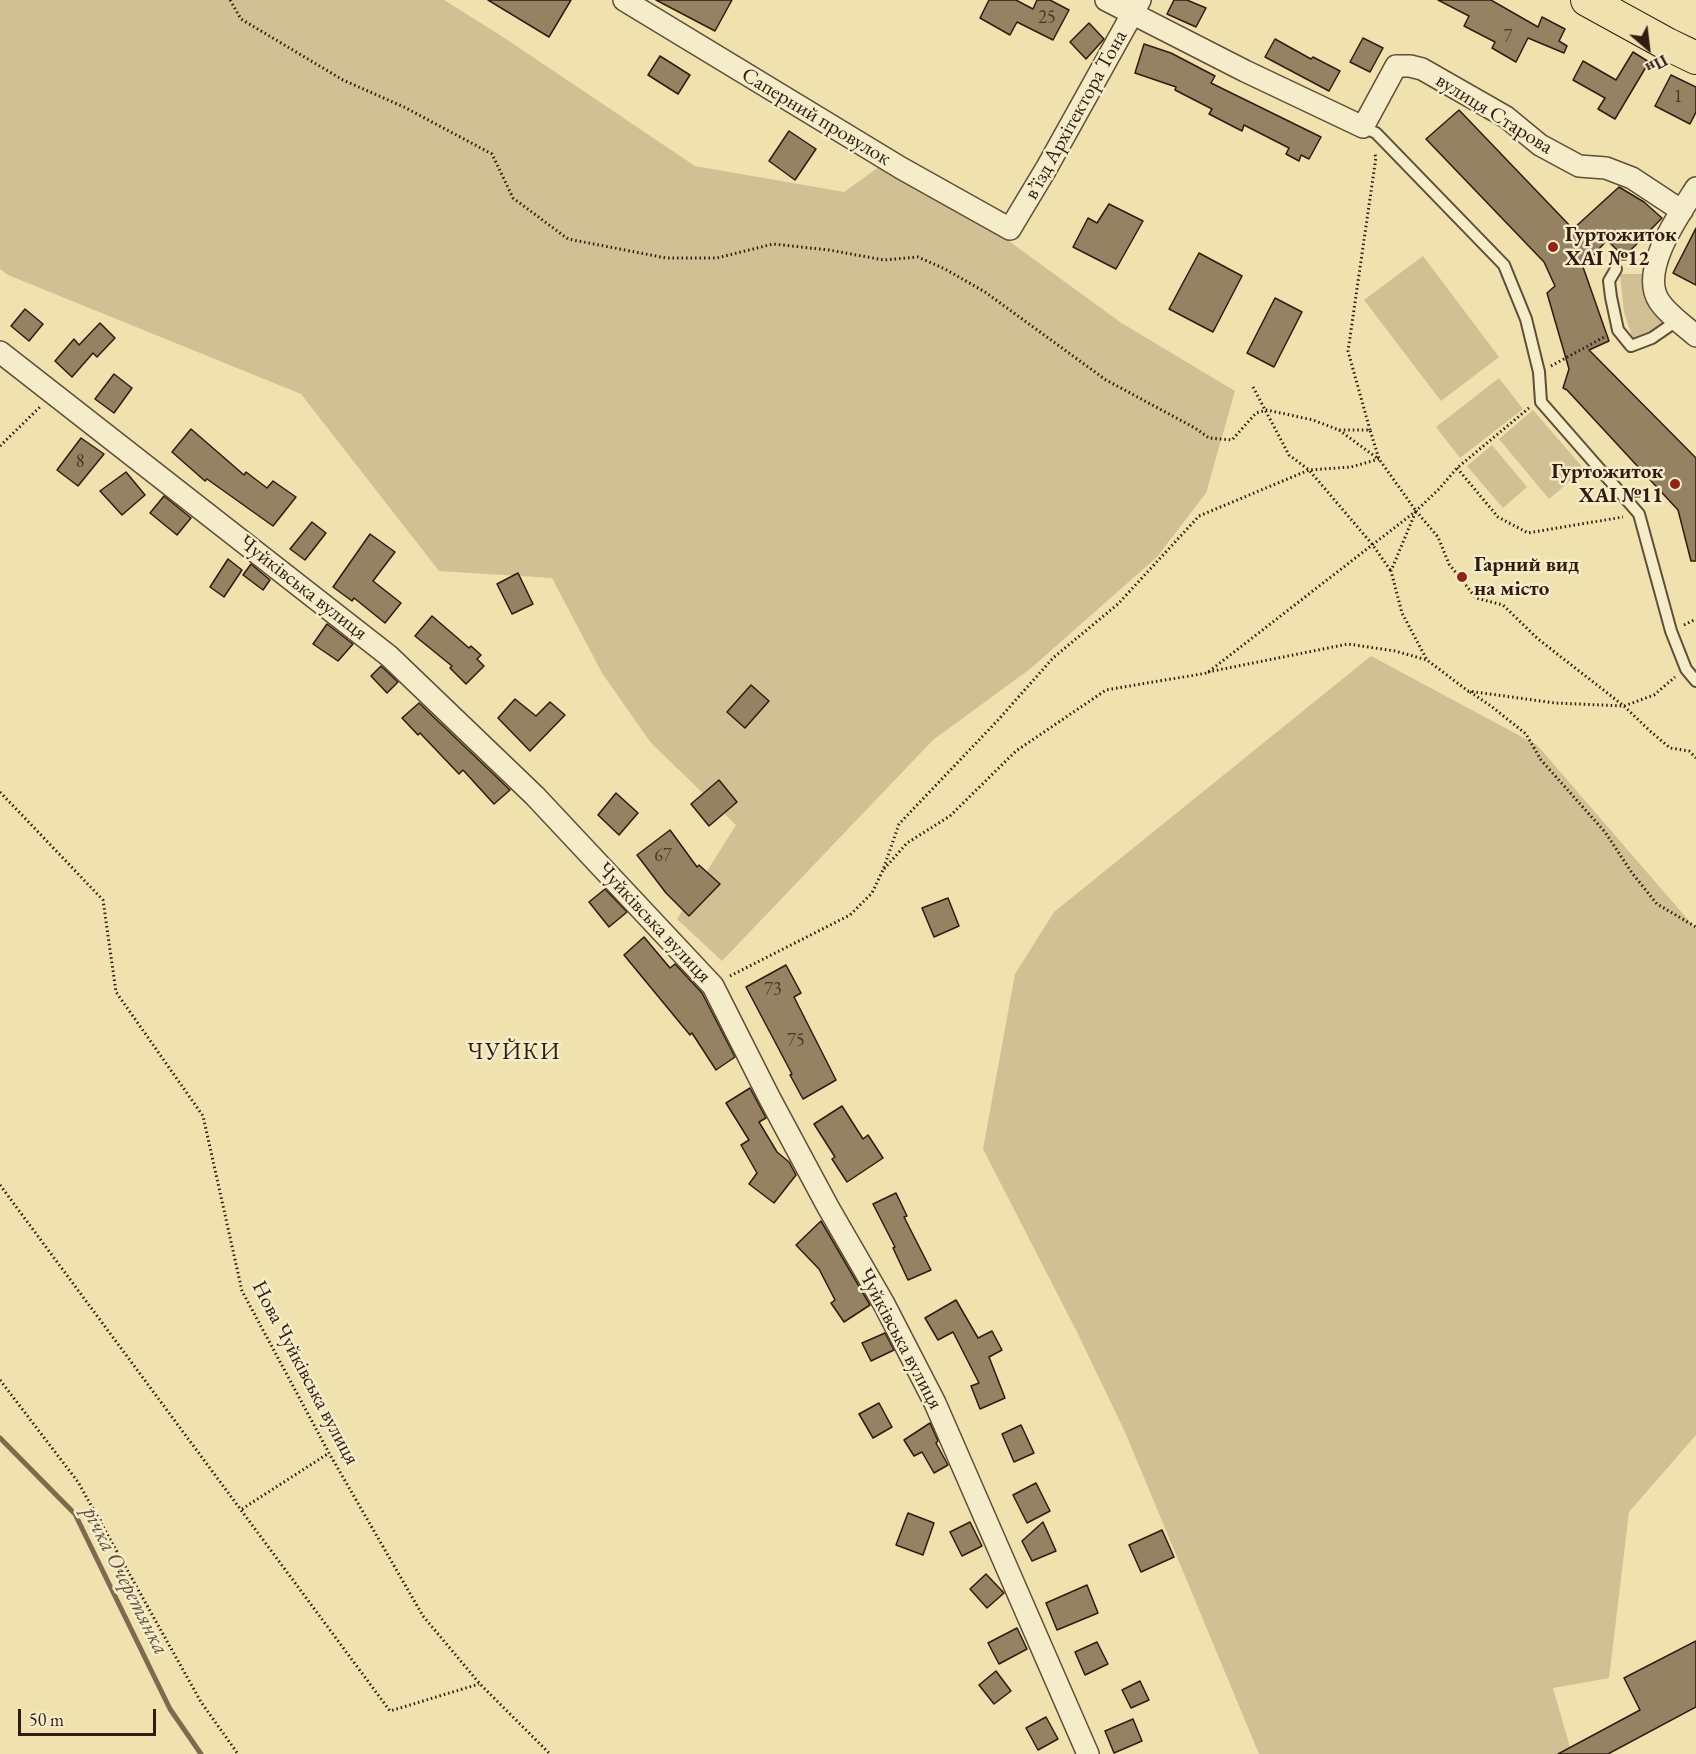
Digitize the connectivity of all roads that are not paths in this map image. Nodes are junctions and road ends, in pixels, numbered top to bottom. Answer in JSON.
{"nodes":[{"id":1,"x":1106,"y":0,"type":"edge"},
{"id":2,"x":1592,"y":1,"type":"edge"},
{"id":3,"x":631,"y":2,"type":"edge"},
{"id":4,"x":1136,"y":7,"type":"edge"},
{"id":5,"x":1696,"y":58,"type":"edge"},
{"id":6,"x":1367,"y":128,"type":"junction"},
{"id":7,"x":1696,"y":188,"type":"edge"},
{"id":8,"x":1682,"y":211,"type":"junction"},
{"id":9,"x":1010,"y":229,"type":"joint"},
{"id":10,"x":1616,"y":270,"type":"dead end"},
{"id":11,"x":1678,"y":321,"type":"junction"},
{"id":12,"x":1696,"y":336,"type":"edge"},
{"id":13,"x":0,"y":352,"type":"edge"},
{"id":14,"x":1696,"y":681,"type":"edge"},
{"id":15,"x":1088,"y":1754,"type":"edge"}],
"edges":[{"from":1,"to":4,"type":"street"},
{"from":2,"to":5,"type":"main road"},
{"from":3,"to":9,"type":"street","name":"Саперний провулок"},
{"from":4,"to":6,"type":"street"},
{"from":4,"to":9,"type":"street","name":"в’їзд Архітектора Тона"},
{"from":6,"to":8,"type":"street","name":"вулиця Старова"},
{"from":6,"to":14,"type":"lane"},
{"from":7,"to":8,"type":"street"},
{"from":8,"to":11,"type":"street"},
{"from":10,"to":11,"type":"lane"},
{"from":11,"to":12,"type":"street"},
{"from":13,"to":15,"type":"street","name":"Чуйківська вулиця"}]}
